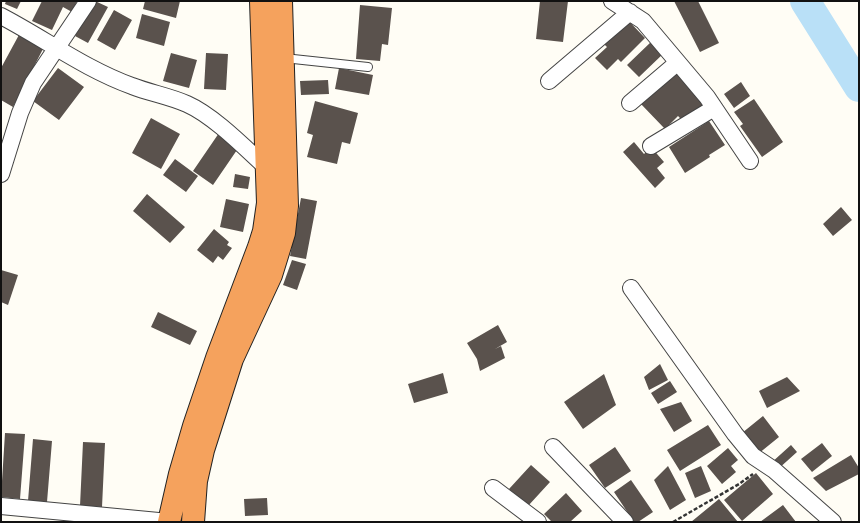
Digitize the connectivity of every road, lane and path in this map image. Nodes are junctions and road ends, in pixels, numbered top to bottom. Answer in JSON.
{"nodes":[{"id":1,"x":88,"y":1,"type":"edge"},
{"id":2,"x":261,"y":1,"type":"edge"},
{"id":3,"x":281,"y":1,"type":"edge"},
{"id":4,"x":612,"y":1,"type":"edge"},
{"id":5,"x":630,"y":12,"type":"junction"},
{"id":6,"x":1,"y":16,"type":"edge"},
{"id":7,"x":57,"y":50,"type":"junction"},
{"id":8,"x":283,"y":58,"type":"junction"},
{"id":9,"x":677,"y":63,"type":"junction"},
{"id":10,"x":368,"y":67,"type":"dead end"},
{"id":11,"x":549,"y":81,"type":"dead end"},
{"id":12,"x":630,"y":103,"type":"dead end"},
{"id":13,"x":714,"y":108,"type":"junction"},
{"id":14,"x":651,"y":146,"type":"dead end"},
{"id":15,"x":750,"y":161,"type":"dead end"},
{"id":16,"x":268,"y":168,"type":"junction"},
{"id":17,"x":1,"y":174,"type":"edge"},
{"id":18,"x":631,"y":288,"type":"dead end"},
{"id":19,"x":553,"y":447,"type":"dead end"},
{"id":20,"x":766,"y":465,"type":"junction"},
{"id":21,"x":493,"y":488,"type":"dead end"},
{"id":22,"x":1,"y":506,"type":"edge"},
{"id":23,"x":169,"y":522,"type":"edge"},
{"id":24,"x":193,"y":522,"type":"edge"},
{"id":25,"x":538,"y":522,"type":"edge"},
{"id":26,"x":625,"y":522,"type":"edge"},
{"id":27,"x":673,"y":522,"type":"edge"},
{"id":28,"x":833,"y":522,"type":"edge"}],
"edges":[{"from":1,"to":7,"type":"street"},
{"from":2,"to":16,"type":"highway"},
{"from":3,"to":8,"type":"highway"},
{"from":4,"to":5,"type":"street"},
{"from":5,"to":9,"type":"street"},
{"from":5,"to":11,"type":"street"},
{"from":6,"to":7,"type":"street"},
{"from":7,"to":16,"type":"street"},
{"from":7,"to":17,"type":"street"},
{"from":8,"to":10,"type":"lane"},
{"from":8,"to":24,"type":"highway"},
{"from":9,"to":12,"type":"street"},
{"from":9,"to":13,"type":"street"},
{"from":13,"to":14,"type":"street"},
{"from":13,"to":15,"type":"street"},
{"from":16,"to":23,"type":"highway"},
{"from":18,"to":20,"type":"street"},
{"from":19,"to":26,"type":"street"},
{"from":20,"to":27,"type":"path"},
{"from":20,"to":28,"type":"street"},
{"from":21,"to":25,"type":"street"},
{"from":22,"to":23,"type":"street"}]}
